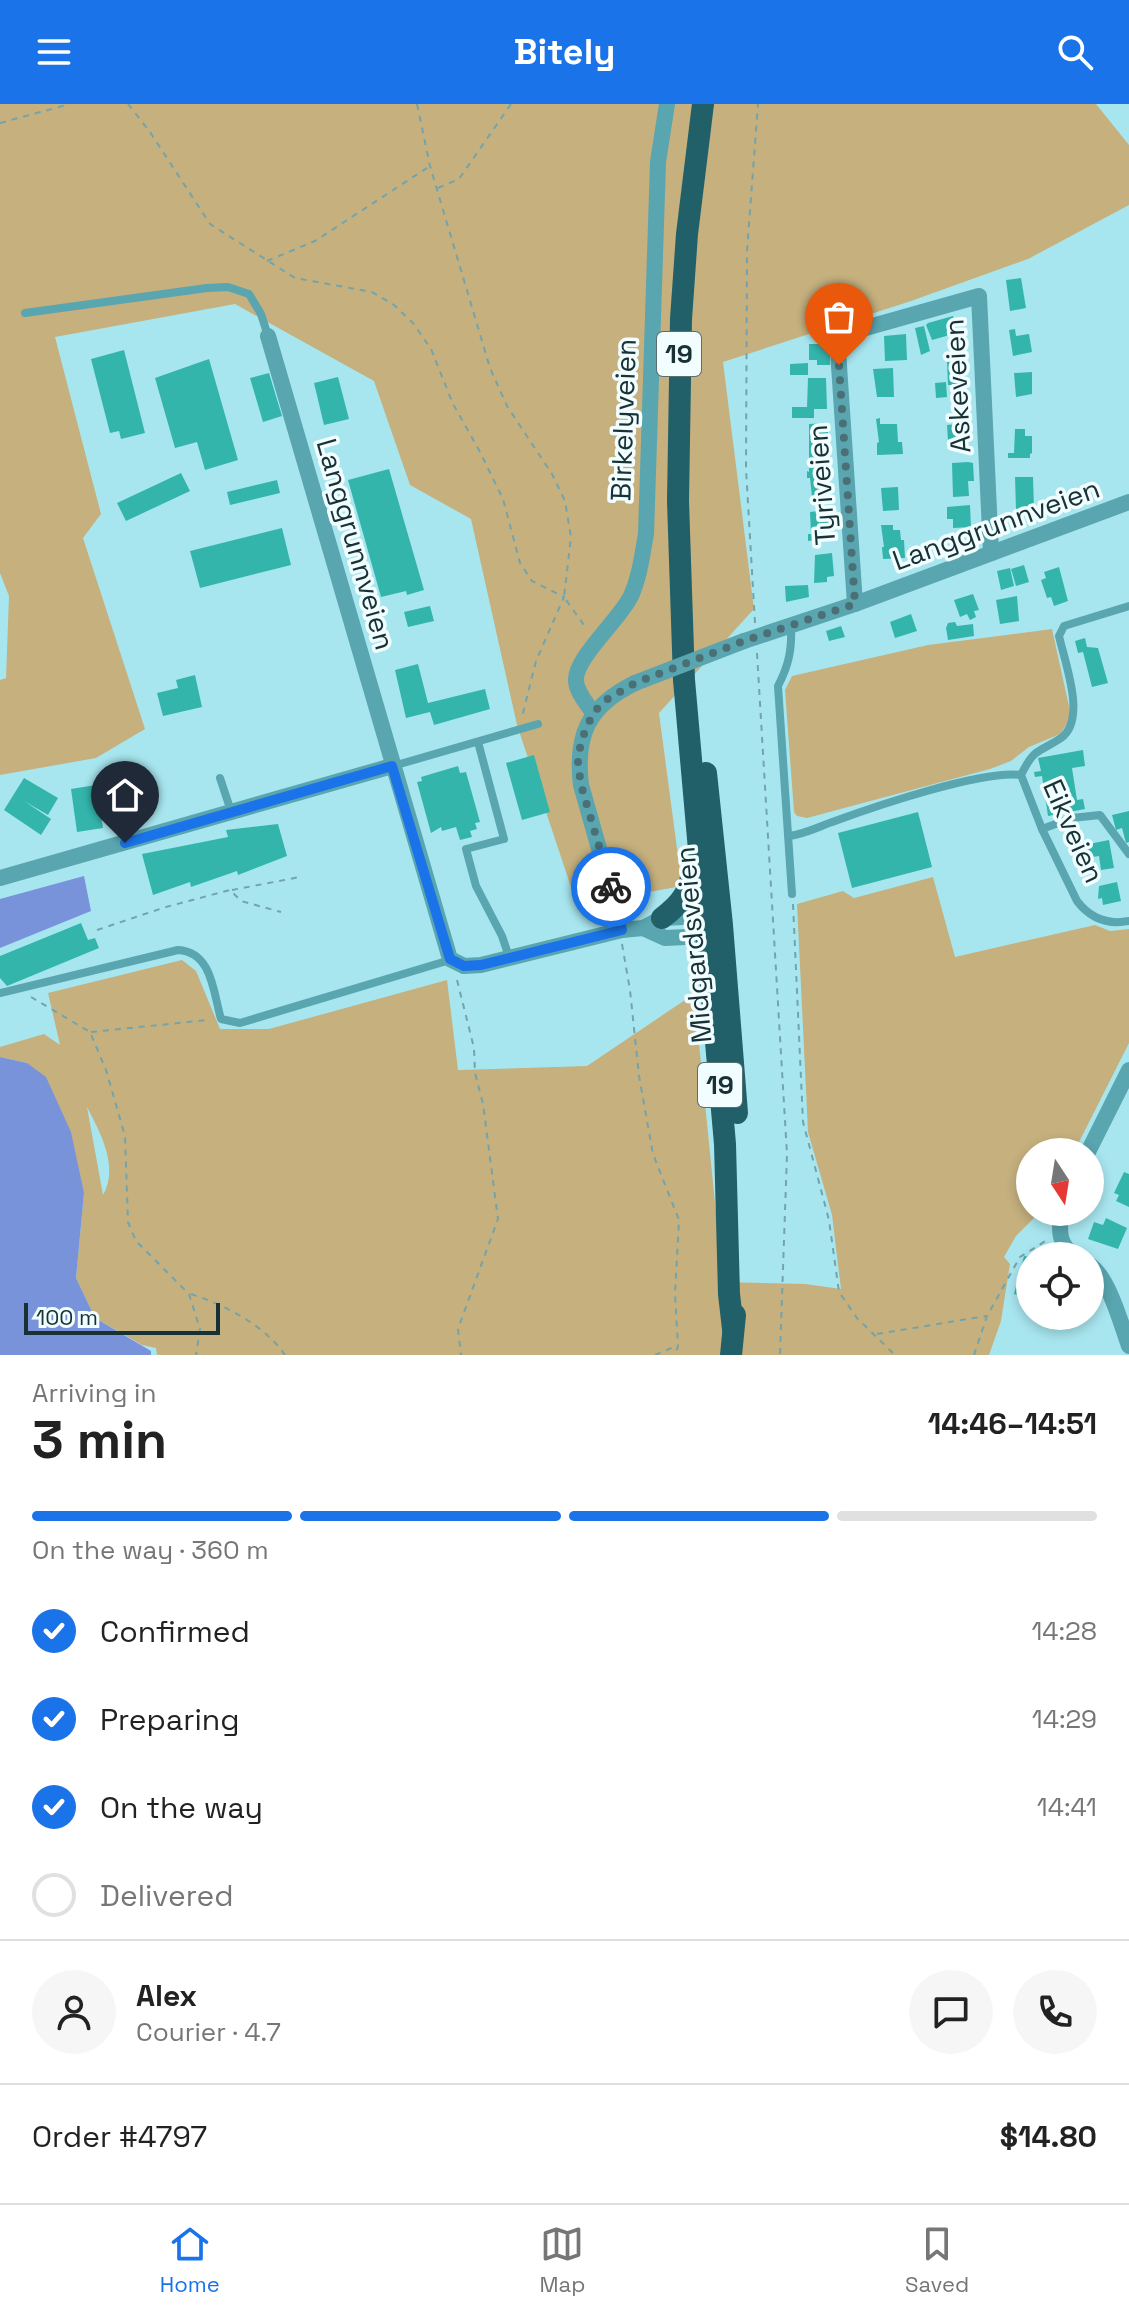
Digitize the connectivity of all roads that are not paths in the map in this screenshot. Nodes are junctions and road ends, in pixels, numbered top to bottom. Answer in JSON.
{"nodes":[{"id":1,"x":667,"y":104,"type":"edge"},
{"id":2,"x":703,"y":104,"type":"edge"},
{"id":3,"x":25,"y":313,"type":"dead end"},
{"id":4,"x":904,"y":317,"type":"joint"},
{"id":5,"x":268,"y":336,"type":"joint"},
{"id":6,"x":1129,"y":502,"type":"edge"},
{"id":7,"x":991,"y":553,"type":"junction"},
{"id":8,"x":855,"y":604,"type":"junction"},
{"id":9,"x":683,"y":605,"type":"junction"},
{"id":10,"x":1129,"y":606,"type":"edge"},
{"id":11,"x":791,"y":626,"type":"junction"},
{"id":12,"x":593,"y":713,"type":"junction"},
{"id":13,"x":538,"y":724,"type":"dead end"},
{"id":14,"x":478,"y":742,"type":"junction"},
{"id":15,"x":392,"y":766,"type":"junction"},
{"id":16,"x":1021,"y":775,"type":"junction"},
{"id":17,"x":220,"y":778,"type":"dead end"},
{"id":18,"x":231,"y":812,"type":"junction"},
{"id":19,"x":1042,"y":829,"type":"junction"},
{"id":20,"x":789,"y":836,"type":"junction"},
{"id":21,"x":697,"y":842,"type":"junction"},
{"id":22,"x":1129,"y":854,"type":"edge"},
{"id":23,"x":0,"y":878,"type":"edge"},
{"id":24,"x":792,"y":894,"type":"road end"},
{"id":25,"x":1129,"y":921,"type":"edge"},
{"id":26,"x":653,"y":923,"type":"junction"},
{"id":27,"x":712,"y":925,"type":"junction"},
{"id":28,"x":622,"y":930,"type":"junction"},
{"id":29,"x":509,"y":958,"type":"junction"},
{"id":30,"x":450,"y":959,"type":"junction"},
{"id":31,"x":0,"y":993,"type":"edge"},
{"id":32,"x":1129,"y":1070,"type":"edge"},
{"id":33,"x":1095,"y":1138,"type":"edge"},
{"id":34,"x":1104,"y":1285,"type":"edge"},
{"id":35,"x":1129,"y":1346,"type":"edge"},
{"id":36,"x":731,"y":1355,"type":"edge"}],
"edges":[{"from":1,"to":12,"type":"street","name":"Birkelyveien"},
{"from":2,"to":9,"type":"highway","name":"Midgardsveien","number":"19"},
{"from":3,"to":5,"type":"lane"},
{"from":4,"to":7,"type":"street","name":"Askeveien"},
{"from":4,"to":8,"type":"street","name":"Tyriveien"},
{"from":5,"to":15,"type":"street","name":"Langgrunnveien"},
{"from":6,"to":7,"type":"street","name":"Langgrunnveien"},
{"from":7,"to":8,"type":"street","name":"Langgrunnveien"},
{"from":8,"to":11,"type":"street","name":"Langgrunnveien"},
{"from":9,"to":21,"type":"highway","name":"Midgardsveien","number":"19"},
{"from":9,"to":27,"type":"highway","name":"Midgardsveien","number":"19"},
{"from":10,"to":16,"type":"lane","name":"Eikveien"},
{"from":11,"to":12,"type":"street","name":"Langgrunnveien","bridge":true},
{"from":11,"to":20,"type":"lane"},
{"from":12,"to":28,"type":"street"},
{"from":13,"to":14,"type":"lane"},
{"from":14,"to":15,"type":"lane"},
{"from":14,"to":29,"type":"lane"},
{"from":15,"to":18,"type":"street"},
{"from":15,"to":30,"type":"street","name":"Langgrunnveien"},
{"from":16,"to":19,"type":"lane","name":"Eikveien"},
{"from":16,"to":20,"type":"lane"},
{"from":17,"to":18,"type":"lane"},
{"from":18,"to":23,"type":"street"},
{"from":19,"to":22,"type":"lane"},
{"from":19,"to":25,"type":"lane","name":"Eikveien"},
{"from":20,"to":24,"type":"lane"},
{"from":21,"to":26,"type":"highway","number":"19"},
{"from":21,"to":27,"type":"highway","name":"Midgardsveien","number":"19"},
{"from":26,"to":27,"type":"street"},
{"from":26,"to":28,"type":"street"},
{"from":27,"to":36,"type":"highway","name":"Midgardsveien","number":"19"},
{"from":28,"to":29,"type":"street"},
{"from":29,"to":30,"type":"street"},
{"from":30,"to":31,"type":"lane"},
{"from":32,"to":33,"type":"street"},
{"from":34,"to":35,"type":"street"}]}
